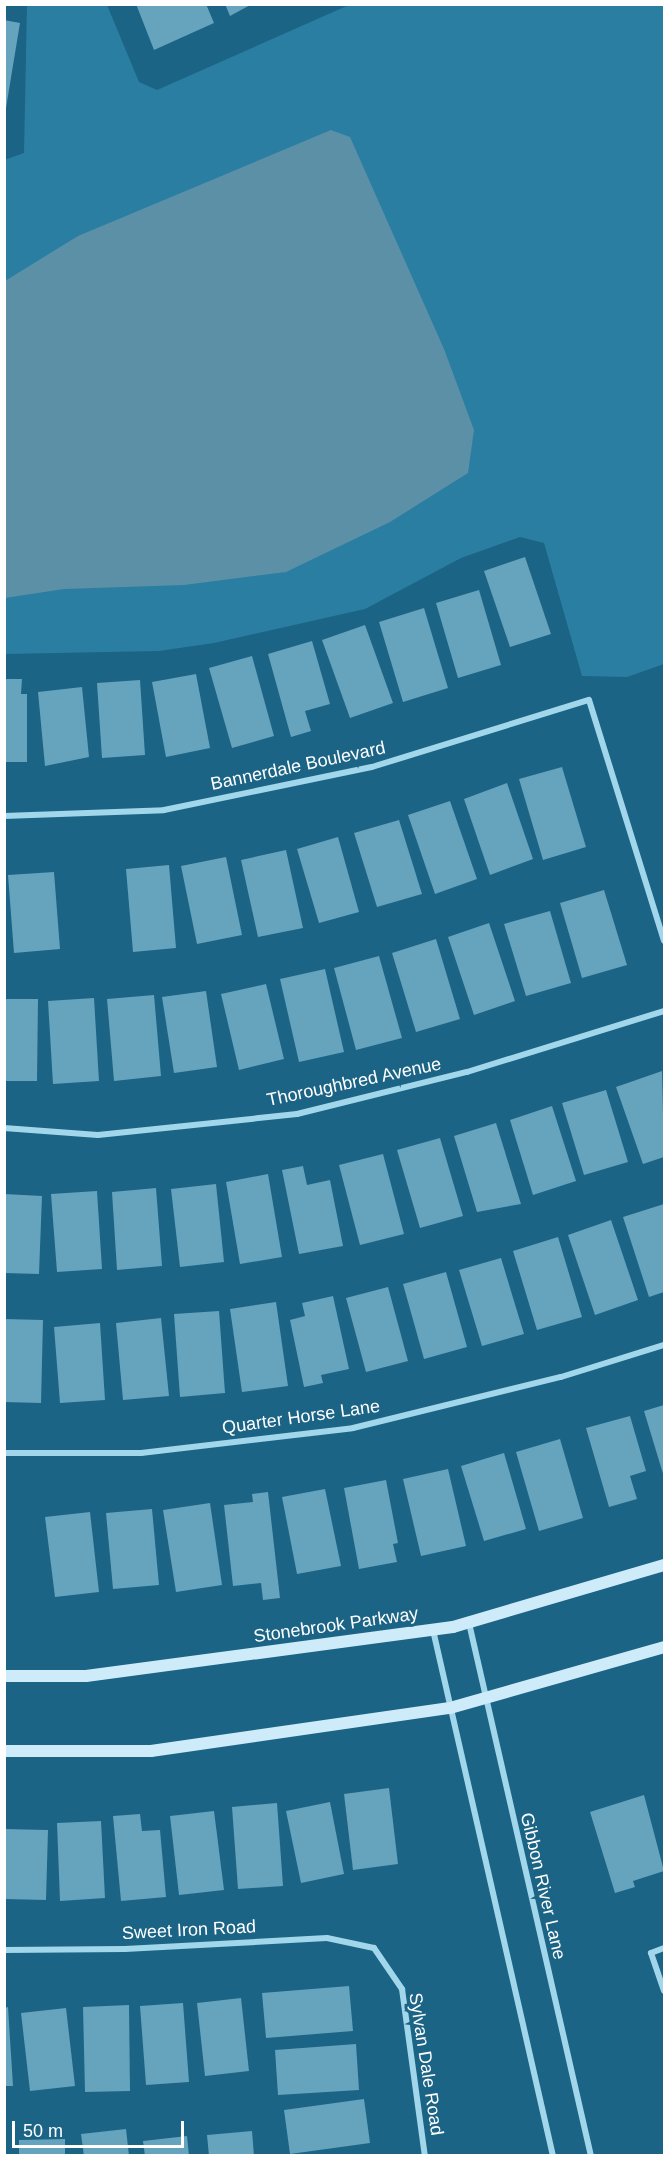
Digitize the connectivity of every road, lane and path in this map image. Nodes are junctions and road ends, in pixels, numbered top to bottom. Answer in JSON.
{"nodes":[{"id":1,"x":4,"y":816,"type":"edge"},
{"id":2,"x":664,"y":941,"type":"edge"},
{"id":3,"x":664,"y":1011,"type":"edge"},
{"id":4,"x":4,"y":1128,"type":"edge"},
{"id":5,"x":664,"y":1346,"type":"edge"},
{"id":6,"x":4,"y":1453,"type":"edge"},
{"id":7,"x":664,"y":1565,"type":"edge"},
{"id":8,"x":469,"y":1623,"type":"junction"},
{"id":9,"x":433,"y":1630,"type":"junction"},
{"id":10,"x":664,"y":1647,"type":"edge"},
{"id":11,"x":4,"y":1676,"type":"edge"},
{"id":12,"x":486,"y":1698,"type":"junction"},
{"id":13,"x":450,"y":1708,"type":"junction"},
{"id":14,"x":4,"y":1751,"type":"edge"},
{"id":15,"x":374,"y":1948,"type":"joint"},
{"id":16,"x":664,"y":1948,"type":"edge"},
{"id":17,"x":4,"y":1950,"type":"edge"},
{"id":18,"x":664,"y":1991,"type":"edge"},
{"id":19,"x":425,"y":2156,"type":"edge"},
{"id":20,"x":553,"y":2156,"type":"edge"},
{"id":21,"x":591,"y":2156,"type":"edge"}],
"edges":[{"from":1,"to":2,"type":"street","name":"Bannerdale Boulevard"},
{"from":3,"to":4,"type":"street","name":"Thoroughbred Avenue"},
{"from":5,"to":6,"type":"street","name":"Quarter Horse Lane"},
{"from":7,"to":8,"type":"main road","name":"Stonebrook Parkway"},
{"from":8,"to":9,"type":"main road","name":"Stonebrook Parkway"},
{"from":8,"to":12,"type":"street","name":"Gibbon River Lane"},
{"from":9,"to":11,"type":"main road","name":"Stonebrook Parkway"},
{"from":9,"to":13,"type":"street"},
{"from":10,"to":12,"type":"main road"},
{"from":12,"to":13,"type":"main road"},
{"from":12,"to":21,"type":"street","name":"Gibbon River Lane"},
{"from":13,"to":14,"type":"main road"},
{"from":13,"to":20,"type":"street"},
{"from":15,"to":17,"type":"street","name":"Sweet Iron Road"},
{"from":15,"to":19,"type":"street","name":"Sylvan Dale Road"},
{"from":16,"to":18,"type":"street"}]}
